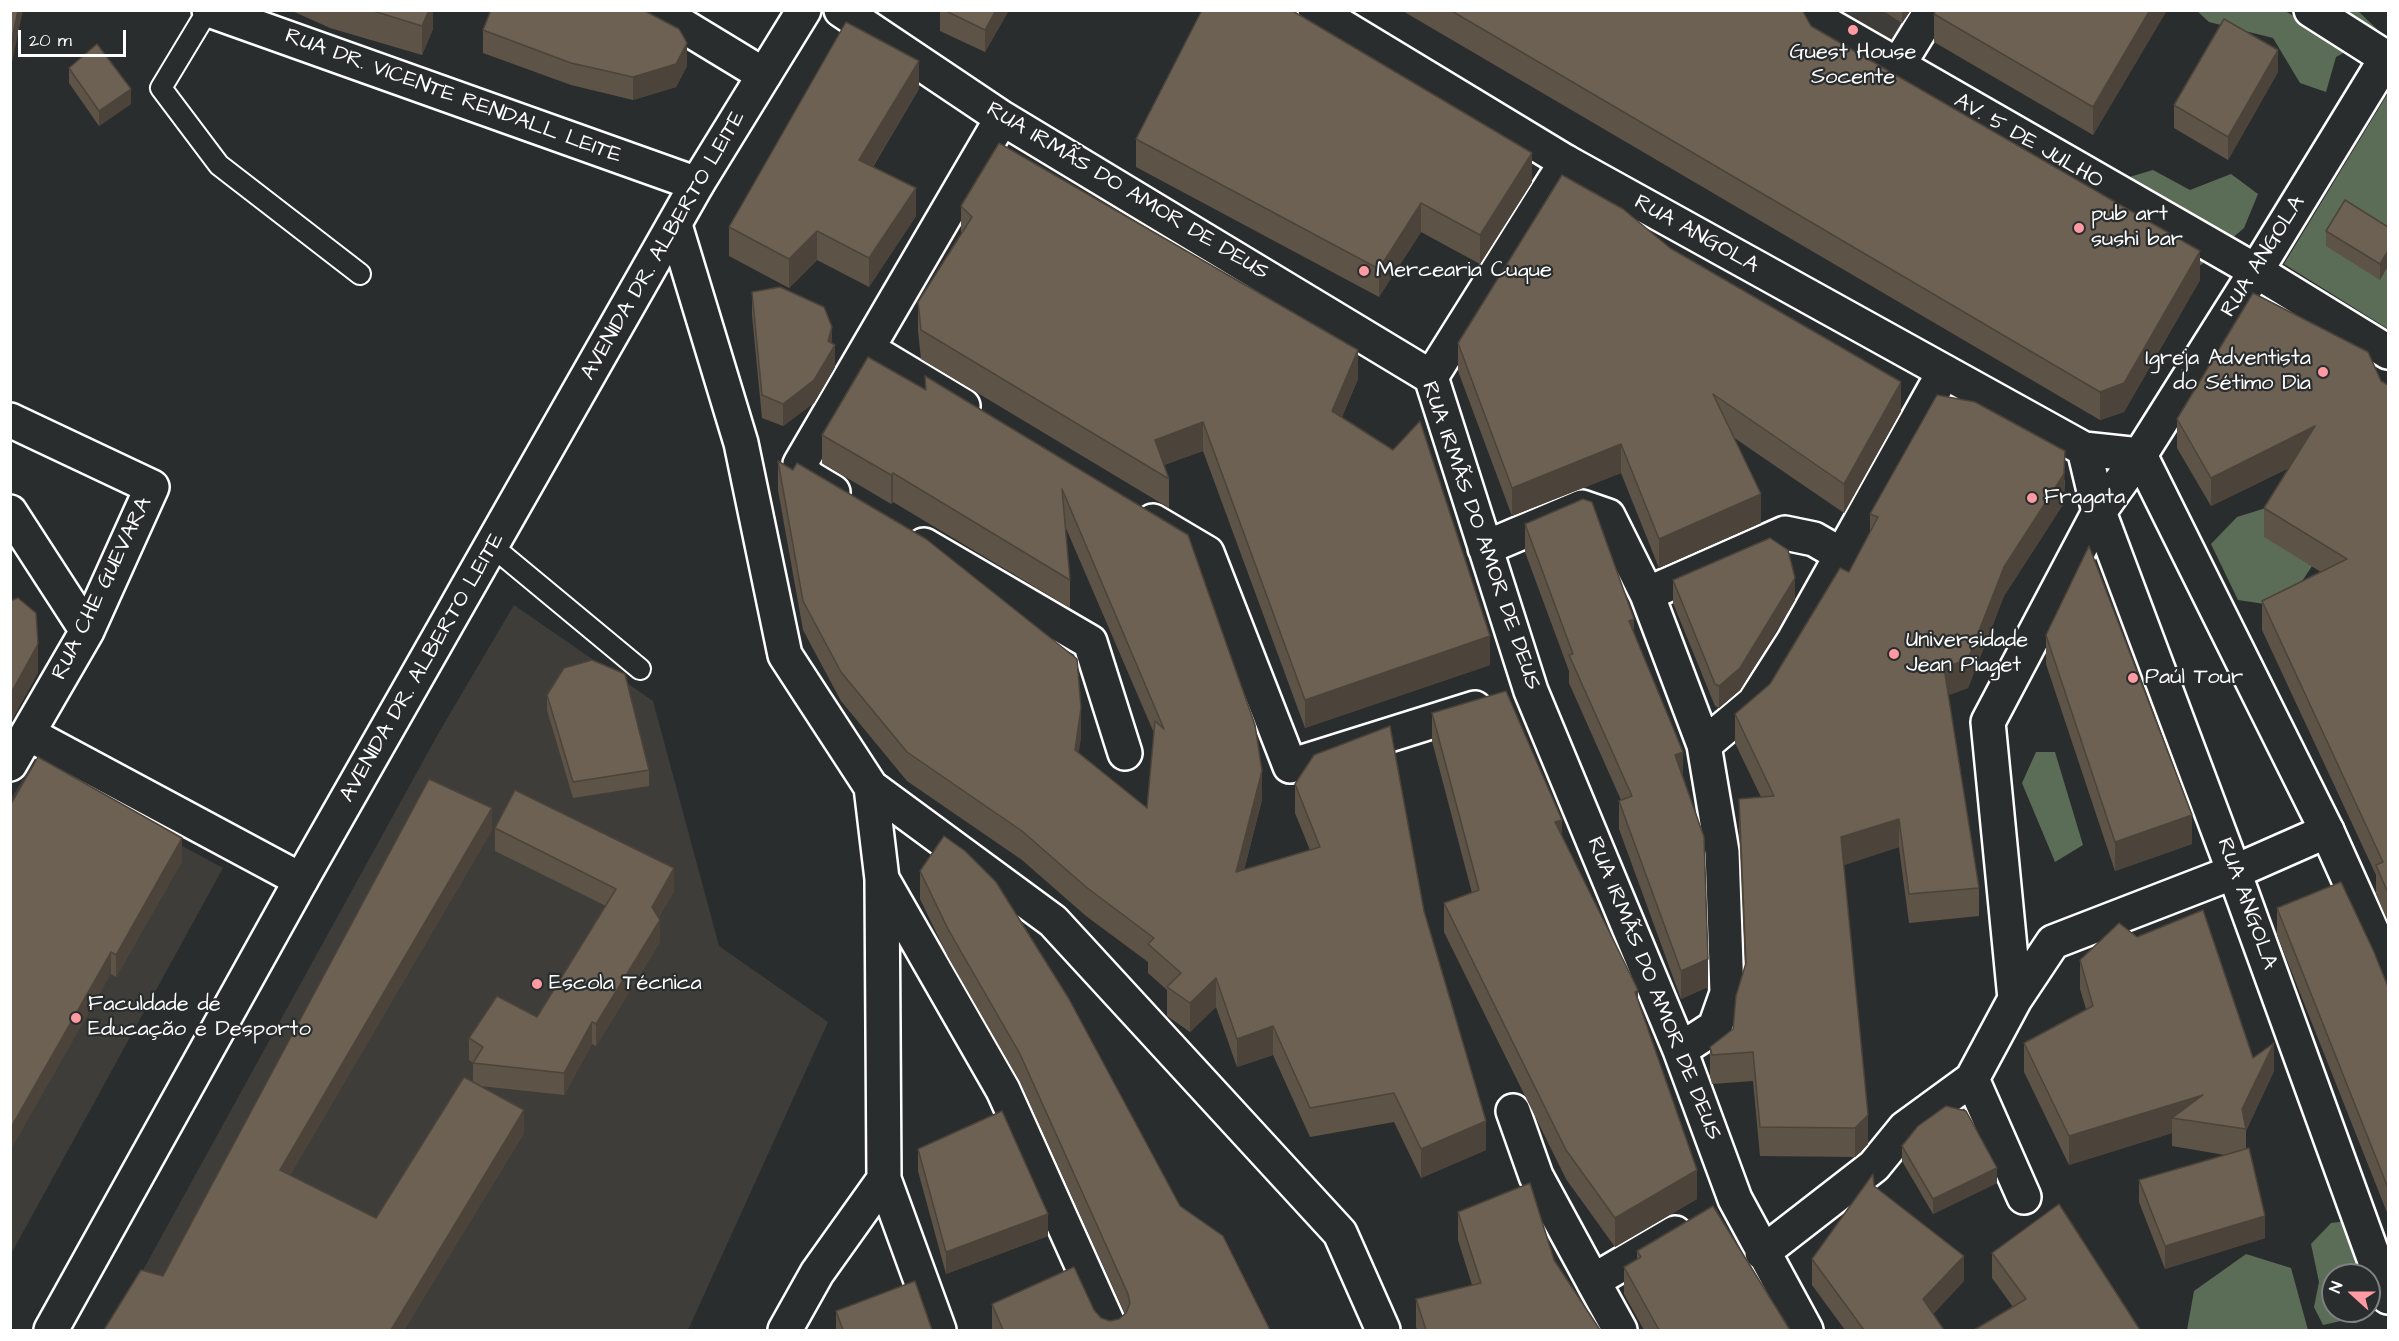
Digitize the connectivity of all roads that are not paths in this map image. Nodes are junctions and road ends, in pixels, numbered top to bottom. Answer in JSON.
{"nodes":[{"id":1,"x":208,"y":10,"type":"edge"},
{"id":2,"x":657,"y":10,"type":"edge"},
{"id":3,"x":804,"y":10,"type":"edge"},
{"id":4,"x":841,"y":10,"type":"edge"},
{"id":5,"x":1315,"y":10,"type":"edge"},
{"id":6,"x":1802,"y":10,"type":"edge"},
{"id":7,"x":1932,"y":10,"type":"edge"},
{"id":8,"x":2311,"y":10,"type":"edge"},
{"id":9,"x":2388,"y":58,"type":"edge"},
{"id":10,"x":1897,"y":67,"type":"junction"},
{"id":11,"x":764,"y":75,"type":"junction"},
{"id":12,"x":1002,"y":118,"type":"junction"},
{"id":13,"x":1566,"y":162,"type":"junction"},
{"id":14,"x":697,"y":184,"type":"junction"},
{"id":15,"x":675,"y":225,"type":"junction"},
{"id":16,"x":2256,"y":271,"type":"junction"},
{"id":17,"x":360,"y":274,"type":"dead end"},
{"id":18,"x":868,"y":349,"type":"junction"},
{"id":19,"x":2388,"y":352,"type":"edge"},
{"id":20,"x":1944,"y":372,"type":"junction"},
{"id":21,"x":1431,"y":376,"type":"junction"},
{"id":22,"x":10,"y":420,"type":"edge"},
{"id":23,"x":992,"y":423,"type":"edge"},
{"id":24,"x":2084,"y":449,"type":"junction"},
{"id":25,"x":2140,"y":455,"type":"junction"},
{"id":26,"x":1125,"y":504,"type":"edge"},
{"id":27,"x":858,"y":507,"type":"edge"},
{"id":28,"x":10,"y":512,"type":"edge"},
{"id":29,"x":2099,"y":512,"type":"junction"},
{"id":30,"x":899,"y":530,"type":"edge"},
{"id":31,"x":493,"y":547,"type":"junction"},
{"id":32,"x":1485,"y":548,"type":"junction"},
{"id":33,"x":1840,"y":554,"type":"junction"},
{"id":34,"x":1647,"y":594,"type":"junction"},
{"id":35,"x":87,"y":631,"type":"junction"},
{"id":36,"x":640,"y":669,"type":"dead end"},
{"id":37,"x":1531,"y":691,"type":"junction"},
{"id":38,"x":29,"y":734,"type":"junction"},
{"id":39,"x":1704,"y":745,"type":"junction"},
{"id":40,"x":1125,"y":753,"type":"dead end"},
{"id":41,"x":10,"y":764,"type":"edge"},
{"id":42,"x":871,"y":788,"type":"junction"},
{"id":43,"x":2327,"y":831,"type":"junction"},
{"id":44,"x":2234,"y":872,"type":"junction"},
{"id":45,"x":882,"y":879,"type":"junction"},
{"id":46,"x":300,"y":880,"type":"junction"},
{"id":47,"x":2388,"y":968,"type":"edge"},
{"id":48,"x":2015,"y":999,"type":"junction"},
{"id":49,"x":1680,"y":1050,"type":"junction"},
{"id":50,"x":1972,"y":1079,"type":"junction"},
{"id":51,"x":1514,"y":1111,"type":"dead end"},
{"id":52,"x":884,"y":1179,"type":"junction"},
{"id":53,"x":2024,"y":1197,"type":"dead end"},
{"id":54,"x":1735,"y":1199,"type":"junction"},
{"id":55,"x":1762,"y":1253,"type":"junction"},
{"id":56,"x":1593,"y":1281,"type":"junction"},
{"id":57,"x":2388,"y":1297,"type":"edge"},
{"id":58,"x":51,"y":1330,"type":"edge"},
{"id":59,"x":785,"y":1330,"type":"edge"},
{"id":60,"x":939,"y":1330,"type":"edge"},
{"id":61,"x":1111,"y":1330,"type":"edge"},
{"id":62,"x":1383,"y":1330,"type":"edge"},
{"id":63,"x":1620,"y":1330,"type":"edge"},
{"id":64,"x":1806,"y":1330,"type":"edge"}],
"edges":[{"from":1,"to":14,"type":"street","name":"RUA DR. VICENTE RENDALL LEITE"},
{"from":1,"to":17,"type":"lane"},
{"from":2,"to":11,"type":"street"},
{"from":3,"to":11,"type":"street","name":"AVENIDA DR. ALBERTO LEITE"},
{"from":4,"to":12,"type":"street","name":"RUA IRMÃS DO AMOR DE DEUS"},
{"from":5,"to":13,"type":"street","name":"RUA ANGOLA"},
{"from":6,"to":10,"type":"street","name":"AV. 5 DE JULHO"},
{"from":7,"to":10,"type":"street"},
{"from":8,"to":9,"type":"street"},
{"from":9,"to":16,"type":"street","name":"RUA ANGOLA"},
{"from":10,"to":16,"type":"street","name":"AV. 5 DE JULHO"},
{"from":11,"to":14,"type":"street","name":"AVENIDA DR. ALBERTO LEITE"},
{"from":12,"to":18,"type":"street"},
{"from":12,"to":21,"type":"street","name":"RUA IRMÃS DO AMOR DE DEUS"},
{"from":13,"to":20,"type":"street","name":"RUA ANGOLA"},
{"from":13,"to":21,"type":"street"},
{"from":14,"to":15,"type":"street","name":"AVENIDA DR. ALBERTO LEITE"},
{"from":15,"to":31,"type":"street","name":"AVENIDA DR. ALBERTO LEITE"},
{"from":15,"to":42,"type":"street"},
{"from":16,"to":19,"type":"street","name":"AV. 5 DE JULHO"},
{"from":16,"to":25,"type":"street","name":"RUA ANGOLA"},
{"from":18,"to":23,"type":"street"},
{"from":18,"to":27,"type":"street"},
{"from":20,"to":24,"type":"street","name":"RUA ANGOLA"},
{"from":20,"to":33,"type":"street"},
{"from":21,"to":32,"type":"street","name":"RUA IRMÃS DO AMOR DE DEUS"},
{"from":22,"to":35,"type":"street","name":"RUA CHE GUEVARA"},
{"from":24,"to":25,"type":"street","name":"RUA ANGOLA"},
{"from":24,"to":29,"type":"street","name":"RUA ANGOLA"},
{"from":25,"to":29,"type":"street","name":"RUA ANGOLA"},
{"from":25,"to":43,"type":"street"},
{"from":26,"to":37,"type":"street"},
{"from":28,"to":35,"type":"street"},
{"from":29,"to":44,"type":"street","name":"RUA ANGOLA"},
{"from":29,"to":48,"type":"street"},
{"from":30,"to":40,"type":"street"},
{"from":31,"to":36,"type":"lane"},
{"from":31,"to":46,"type":"street","name":"AVENIDA DR. ALBERTO LEITE"},
{"from":32,"to":34,"type":"street"},
{"from":32,"to":37,"type":"street","name":"RUA IRMÃS DO AMOR DE DEUS"},
{"from":33,"to":34,"type":"street"},
{"from":33,"to":39,"type":"street"},
{"from":34,"to":39,"type":"street"},
{"from":35,"to":38,"type":"street","name":"RUA CHE GUEVARA"},
{"from":37,"to":49,"type":"street","name":"RUA IRMÃS DO AMOR DE DEUS"},
{"from":38,"to":41,"type":"street","name":"RUA CHE GUEVARA"},
{"from":38,"to":46,"type":"street"},
{"from":39,"to":49,"type":"street"},
{"from":42,"to":45,"type":"street"},
{"from":42,"to":62,"type":"street"},
{"from":43,"to":44,"type":"street"},
{"from":43,"to":47,"type":"street"},
{"from":44,"to":48,"type":"street"},
{"from":44,"to":57,"type":"street","name":"RUA ANGOLA"},
{"from":45,"to":52,"type":"street"},
{"from":45,"to":61,"type":"street"},
{"from":46,"to":58,"type":"street","name":"AVENIDA DR. ALBERTO LEITE"},
{"from":48,"to":50,"type":"street"},
{"from":49,"to":54,"type":"street","name":"RUA IRMÃS DO AMOR DE DEUS"},
{"from":50,"to":53,"type":"street"},
{"from":50,"to":55,"type":"street"},
{"from":51,"to":56,"type":"street"},
{"from":52,"to":59,"type":"street"},
{"from":52,"to":60,"type":"street"},
{"from":54,"to":55,"type":"street","name":"RUA IRMÃS DO AMOR DE DEUS"},
{"from":54,"to":56,"type":"street"},
{"from":55,"to":64,"type":"street","name":"RUA IRMÃS DO AMOR DE DEUS"},
{"from":56,"to":63,"type":"street"}]}
